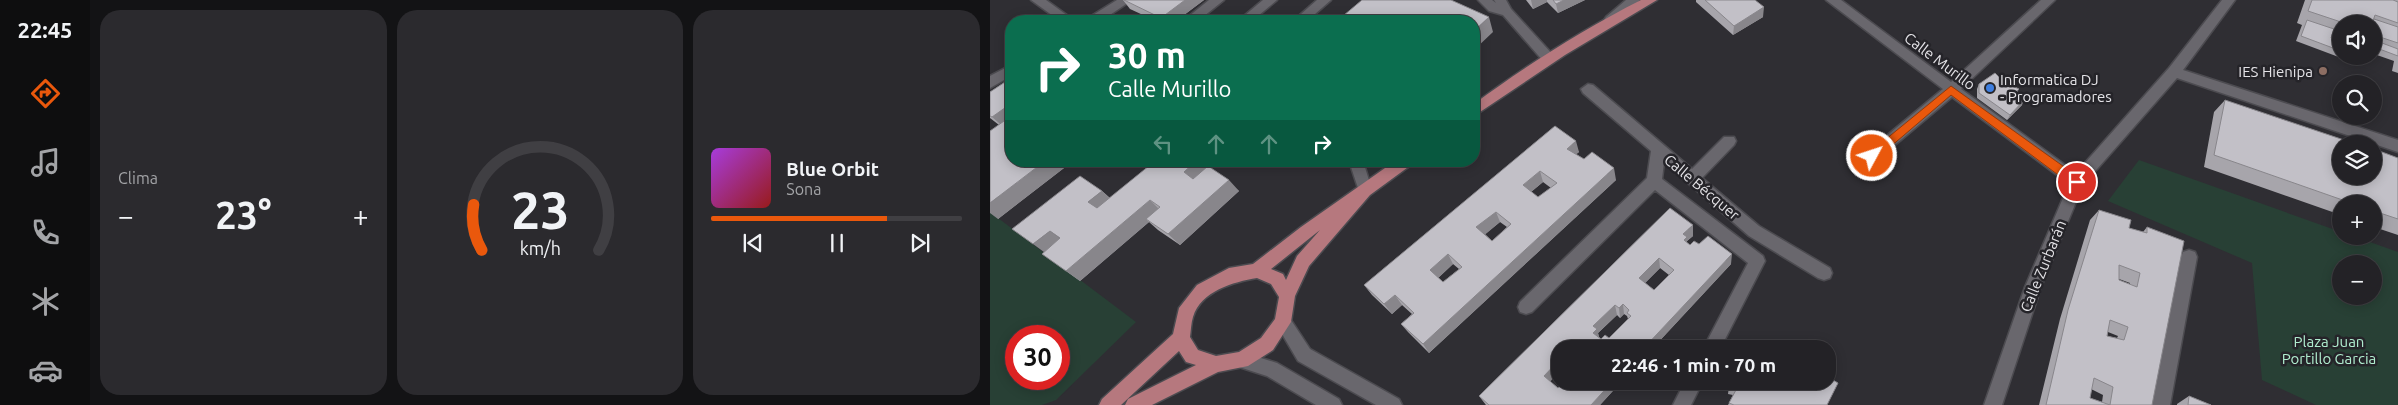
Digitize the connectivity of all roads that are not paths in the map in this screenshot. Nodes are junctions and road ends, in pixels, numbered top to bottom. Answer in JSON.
{"nodes":[{"id":1,"x":1037,"y":0,"type":"edge"},
{"id":2,"x":1126,"y":0,"type":"edge"},
{"id":3,"x":1218,"y":0,"type":"edge"},
{"id":4,"x":1271,"y":0,"type":"edge"},
{"id":5,"x":1324,"y":0,"type":"edge"},
{"id":6,"x":1484,"y":0,"type":"edge"},
{"id":7,"x":1500,"y":0,"type":"edge"},
{"id":8,"x":1634,"y":0,"type":"edge"},
{"id":9,"x":1651,"y":0,"type":"edge"},
{"id":10,"x":1832,"y":0,"type":"edge"},
{"id":11,"x":2049,"y":0,"type":"edge"},
{"id":12,"x":2229,"y":0,"type":"edge"},
{"id":13,"x":1507,"y":12,"type":"junction"},
{"id":14,"x":1104,"y":14,"type":"edge"},
{"id":15,"x":1059,"y":15,"type":"edge"},
{"id":16,"x":1201,"y":15,"type":"edge"},
{"id":17,"x":1252,"y":15,"type":"edge"},
{"id":18,"x":1306,"y":15,"type":"edge"},
{"id":19,"x":1610,"y":20,"type":"junction"},
{"id":20,"x":1549,"y":58,"type":"junction"},
{"id":21,"x":2174,"y":72,"type":"junction"},
{"id":22,"x":1005,"y":74,"type":"edge"},
{"id":23,"x":990,"y":83,"type":"edge"},
{"id":24,"x":1588,"y":89,"type":"dead end"},
{"id":25,"x":1951,"y":90,"type":"junction"},
{"id":26,"x":1480,"y":107,"type":"edge"},
{"id":27,"x":1730,"y":142,"type":"dead end"},
{"id":28,"x":2398,"y":146,"type":"edge"},
{"id":29,"x":1658,"y":150,"type":"junction"},
{"id":30,"x":1872,"y":156,"type":"dead end"},
{"id":31,"x":1358,"y":167,"type":"edge"},
{"id":32,"x":1398,"y":167,"type":"edge"},
{"id":33,"x":1692,"y":179,"type":"junction"},
{"id":34,"x":1654,"y":181,"type":"junction"},
{"id":35,"x":2077,"y":182,"type":"junction"},
{"id":36,"x":1365,"y":190,"type":"junction"},
{"id":37,"x":2189,"y":257,"type":"dead end"},
{"id":38,"x":1257,"y":271,"type":"junction"},
{"id":39,"x":1824,"y":273,"type":"dead end"},
{"id":40,"x":1287,"y":296,"type":"junction"},
{"id":41,"x":1526,"y":307,"type":"dead end"},
{"id":42,"x":1283,"y":322,"type":"junction"},
{"id":43,"x":1182,"y":338,"type":"junction"},
{"id":44,"x":1716,"y":340,"type":"edge"},
{"id":45,"x":1242,"y":360,"type":"junction"},
{"id":46,"x":1216,"y":364,"type":"junction"},
{"id":47,"x":1690,"y":390,"type":"edge"},
{"id":48,"x":1108,"y":405,"type":"edge"},
{"id":49,"x":1134,"y":405,"type":"edge"},
{"id":50,"x":1333,"y":405,"type":"edge"},
{"id":51,"x":1393,"y":405,"type":"edge"},
{"id":52,"x":1682,"y":405,"type":"edge"},
{"id":53,"x":1993,"y":405,"type":"edge"},
{"id":54,"x":2161,"y":405,"type":"edge"}],
"edges":[{"from":1,"to":15,"type":"street"},
{"from":2,"to":14,"type":"street"},
{"from":3,"to":16,"type":"street"},
{"from":4,"to":17,"type":"street"},
{"from":5,"to":18,"type":"street"},
{"from":6,"to":13,"type":"street"},
{"from":7,"to":13,"type":"street"},
{"from":8,"to":19,"type":"street"},
{"from":9,"to":19,"type":"main road"},
{"from":10,"to":25,"type":"street","name":"Calle Murillo"},
{"from":11,"to":25,"type":"street"},
{"from":12,"to":21,"type":"street","name":"Calle Zurbarán"},
{"from":13,"to":20,"type":"street"},
{"from":19,"to":20,"type":"main road"},
{"from":20,"to":26,"type":"main road"},
{"from":21,"to":28,"type":"street"},
{"from":21,"to":35,"type":"street","name":"Calle Zurbarán"},
{"from":22,"to":23,"type":"street"},
{"from":24,"to":29,"type":"street","name":"Calle Bécquer"},
{"from":25,"to":30,"type":"street"},
{"from":25,"to":35,"type":"street","name":"Calle Murillo"},
{"from":27,"to":33,"type":"street"},
{"from":29,"to":33,"type":"street","name":"Calle Bécquer"},
{"from":29,"to":34,"type":"street"},
{"from":31,"to":36,"type":"street"},
{"from":32,"to":36,"type":"main road"},
{"from":33,"to":39,"type":"street","name":"Calle Bécquer"},
{"from":34,"to":41,"type":"street"},
{"from":34,"to":44,"type":"street"},
{"from":35,"to":53,"type":"street","name":"Calle Zurbarán"},
{"from":36,"to":38,"type":"main road"},
{"from":36,"to":40,"type":"main road"},
{"from":37,"to":54,"type":"street"},
{"from":38,"to":40,"type":"main road"},
{"from":38,"to":43,"type":"main road"},
{"from":40,"to":42,"type":"main road"},
{"from":42,"to":45,"type":"main road"},
{"from":42,"to":51,"type":"street"},
{"from":43,"to":46,"type":"main road"},
{"from":43,"to":48,"type":"main road"},
{"from":45,"to":46,"type":"main road"},
{"from":45,"to":50,"type":"street"},
{"from":46,"to":49,"type":"main road"},
{"from":47,"to":52,"type":"street"}]}
